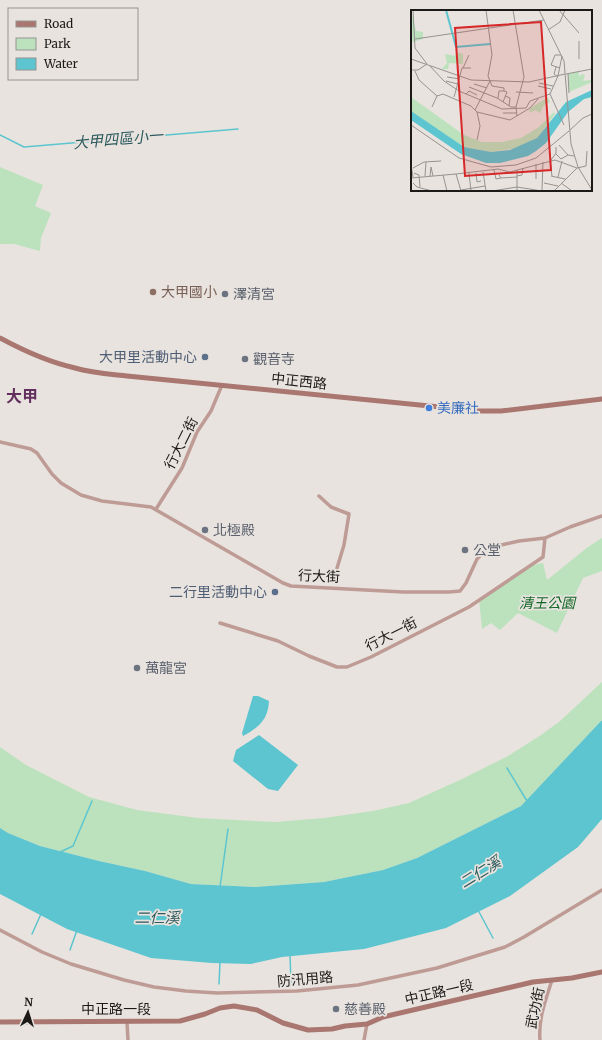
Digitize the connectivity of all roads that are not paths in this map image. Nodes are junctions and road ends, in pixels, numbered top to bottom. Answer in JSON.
{"nodes":[{"id":1,"x":0,"y":338,"type":"edge"},
{"id":2,"x":222,"y":385,"type":"junction"},
{"id":3,"x":602,"y":400,"type":"edge"},
{"id":4,"x":0,"y":442,"type":"edge"},
{"id":5,"x":319,"y":496,"type":"dead end"},
{"id":6,"x":156,"y":509,"type":"junction"},
{"id":7,"x":602,"y":516,"type":"edge"},
{"id":8,"x":545,"y":538,"type":"junction"},
{"id":9,"x":337,"y":568,"type":"dead end"},
{"id":10,"x":220,"y":622,"type":"dead end"},
{"id":11,"x":602,"y":890,"type":"edge"},
{"id":12,"x":0,"y":930,"type":"edge"},
{"id":13,"x":602,"y":972,"type":"edge"},
{"id":14,"x":552,"y":980,"type":"junction"},
{"id":15,"x":0,"y":1022,"type":"edge"},
{"id":16,"x":127,"y":1022,"type":"junction"},
{"id":17,"x":366,"y":1024,"type":"junction"},
{"id":18,"x":128,"y":1040,"type":"edge"},
{"id":19,"x":364,"y":1040,"type":"edge"},
{"id":20,"x":540,"y":1040,"type":"edge"}],
"edges":[{"from":1,"to":2,"type":"street","name":"中正西路"},
{"from":2,"to":3,"type":"street","name":"中正西路"},
{"from":2,"to":6,"type":"street","name":"行大二街"},
{"from":4,"to":6,"type":"street","name":"行大街"},
{"from":5,"to":9,"type":"street"},
{"from":6,"to":8,"type":"street","name":"行大街"},
{"from":7,"to":8,"type":"street","name":"行大街"},
{"from":8,"to":10,"type":"street","name":"行大一街"},
{"from":11,"to":12,"type":"street","name":"防汛用路"},
{"from":13,"to":14,"type":"street","name":"中正路一段"},
{"from":14,"to":17,"type":"street","name":"中正路一段"},
{"from":14,"to":20,"type":"street","name":"武功街"},
{"from":15,"to":16,"type":"street","name":"中正路一段"},
{"from":16,"to":17,"type":"street","name":"中正路一段"},
{"from":16,"to":18,"type":"street"},
{"from":17,"to":19,"type":"street"}]}
